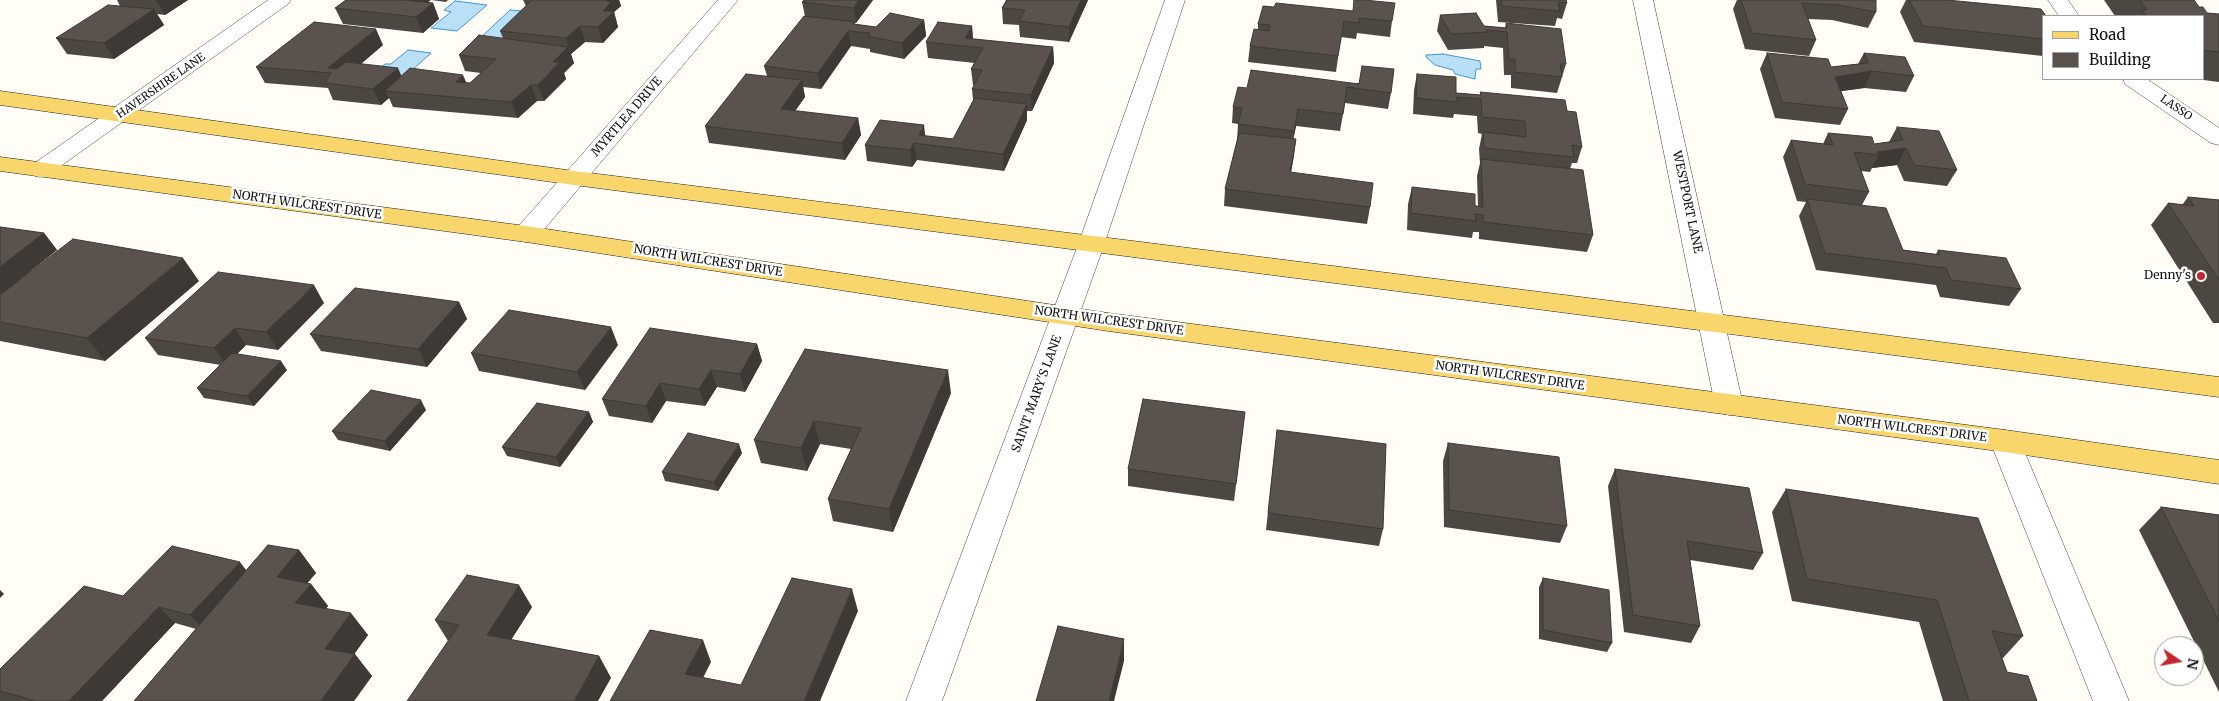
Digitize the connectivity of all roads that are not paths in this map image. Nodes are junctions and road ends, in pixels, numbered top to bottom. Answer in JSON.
{"nodes":[{"id":1,"x":282,"y":0,"type":"edge"},
{"id":2,"x":728,"y":0,"type":"edge"},
{"id":3,"x":1175,"y":0,"type":"edge"},
{"id":4,"x":1643,"y":0,"type":"edge"},
{"id":5,"x":2058,"y":0,"type":"edge"},
{"id":6,"x":2068,"y":15,"type":"edge"},
{"id":7,"x":2133,"y":80,"type":"edge"},
{"id":8,"x":0,"y":98,"type":"edge"},
{"id":9,"x":121,"y":114,"type":"junction"},
{"id":10,"x":2219,"y":138,"type":"edge"},
{"id":11,"x":0,"y":164,"type":"edge"},
{"id":12,"x":40,"y":170,"type":"junction"},
{"id":13,"x":574,"y":178,"type":"junction"},
{"id":14,"x":526,"y":234,"type":"junction"},
{"id":15,"x":1091,"y":245,"type":"junction"},
{"id":16,"x":1065,"y":316,"type":"junction"},
{"id":17,"x":1713,"y":323,"type":"junction"},
{"id":18,"x":2219,"y":387,"type":"edge"},
{"id":19,"x":1729,"y":405,"type":"junction"},
{"id":20,"x":2005,"y":441,"type":"junction"},
{"id":21,"x":2219,"y":472,"type":"edge"},
{"id":22,"x":924,"y":701,"type":"edge"},
{"id":23,"x":2111,"y":701,"type":"edge"}],
"edges":[{"from":1,"to":9,"type":"street","name":"HAVERSHIRE LANE"},
{"from":2,"to":13,"type":"street","name":"MYRTLEA DRIVE"},
{"from":3,"to":15,"type":"street","name":"SAINT MARY'S LANE"},
{"from":4,"to":17,"type":"street","name":"WESTPORT LANE"},
{"from":5,"to":6,"type":"street"},
{"from":7,"to":10,"type":"street","name":"LASSO"},
{"from":8,"to":9,"type":"main road"},
{"from":9,"to":12,"type":"street","name":"HAVERSHIRE LANE"},
{"from":9,"to":13,"type":"main road"},
{"from":11,"to":12,"type":"main road","name":"NORTH WILCREST DRIVE"},
{"from":12,"to":14,"type":"main road","name":"NORTH WILCREST DRIVE"},
{"from":13,"to":14,"type":"street","name":"MYRTLEA DRIVE"},
{"from":13,"to":15,"type":"main road"},
{"from":14,"to":16,"type":"main road","name":"NORTH WILCREST DRIVE"},
{"from":15,"to":16,"type":"street","name":"SAINT MARY'S LANE"},
{"from":15,"to":17,"type":"main road"},
{"from":16,"to":19,"type":"main road","name":"NORTH WILCREST DRIVE"},
{"from":16,"to":22,"type":"street","name":"SAINT MARY'S LANE"},
{"from":17,"to":18,"type":"main road"},
{"from":17,"to":19,"type":"street","name":"WESTPORT LANE"},
{"from":19,"to":20,"type":"main road","name":"NORTH WILCREST DRIVE"},
{"from":20,"to":21,"type":"main road","name":"NORTH WILCREST DRIVE"},
{"from":20,"to":23,"type":"street"}]}
